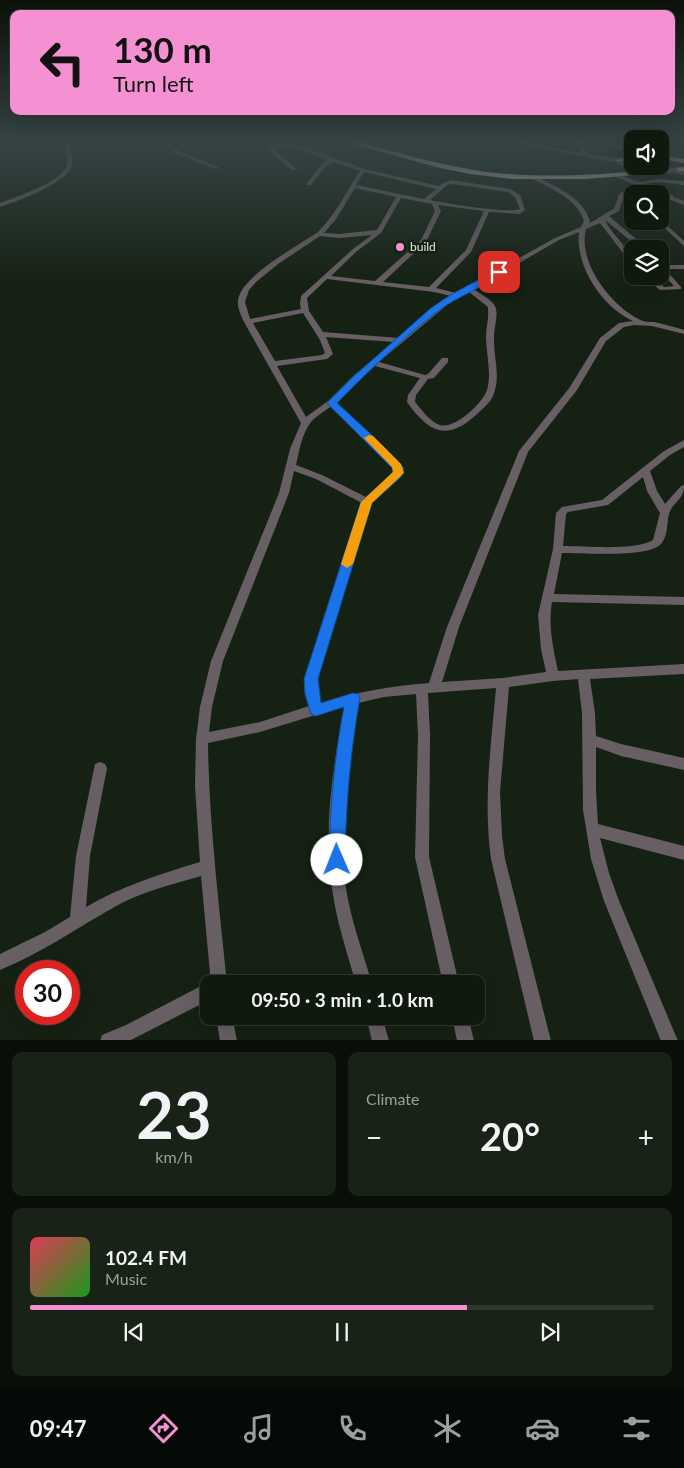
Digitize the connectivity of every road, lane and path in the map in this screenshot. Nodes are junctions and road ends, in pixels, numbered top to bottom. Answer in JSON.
{"nodes":[{"id":1,"x":30,"y":191,"type":"edge"},
{"id":2,"x":350,"y":191,"type":"edge"},
{"id":3,"x":372,"y":191,"type":"edge"},
{"id":4,"x":437,"y":191,"type":"edge"},
{"id":5,"x":507,"y":191,"type":"edge"},
{"id":6,"x":555,"y":191,"type":"edge"},
{"id":7,"x":624,"y":191,"type":"edge"},
{"id":8,"x":671,"y":196,"type":"edge"},
{"id":9,"x":399,"y":197,"type":"junction"},
{"id":10,"x":424,"y":202,"type":"junction"},
{"id":11,"x":434,"y":203,"type":"junction"},
{"id":12,"x":684,"y":203,"type":"edge"},
{"id":13,"x":0,"y":205,"type":"edge"},
{"id":14,"x":487,"y":210,"type":"junction"},
{"id":15,"x":604,"y":218,"type":"junction"},
{"id":16,"x":584,"y":227,"type":"junction"},
{"id":17,"x":669,"y":230,"type":"edge"},
{"id":18,"x":379,"y":232,"type":"junction"},
{"id":19,"x":318,"y":234,"type":"junction"},
{"id":20,"x":634,"y":240,"type":"edge"},
{"id":21,"x":684,"y":244,"type":"edge"},
{"id":22,"x":624,"y":250,"type":"edge"},
{"id":23,"x":669,"y":267,"type":"edge"},
{"id":24,"x":684,"y":267,"type":"edge"},
{"id":25,"x":325,"y":277,"type":"junction"},
{"id":26,"x":669,"y":277,"type":"edge"},
{"id":27,"x":377,"y":283,"type":"junction"},
{"id":28,"x":657,"y":285,"type":"edge"},
{"id":29,"x":470,"y":288,"type":"junction"},
{"id":30,"x":432,"y":289,"type":"junction"},
{"id":31,"x":455,"y":295,"type":"junction"},
{"id":32,"x":614,"y":306,"type":"junction"},
{"id":33,"x":306,"y":310,"type":"junction"},
{"id":34,"x":248,"y":322,"type":"junction"},
{"id":35,"x":643,"y":323,"type":"junction"},
{"id":36,"x":617,"y":328,"type":"junction"},
{"id":37,"x":684,"y":332,"type":"edge"},
{"id":38,"x":322,"y":334,"type":"junction"},
{"id":39,"x":400,"y":340,"type":"junction"},
{"id":40,"x":445,"y":360,"type":"dead end"},
{"id":41,"x":374,"y":363,"type":"junction"},
{"id":42,"x":272,"y":364,"type":"junction"},
{"id":43,"x":425,"y":377,"type":"junction"},
{"id":44,"x":332,"y":403,"type":"junction"},
{"id":45,"x":305,"y":423,"type":"junction"},
{"id":46,"x":684,"y":443,"type":"edge"},
{"id":47,"x":291,"y":467,"type":"junction"},
{"id":48,"x":645,"y":470,"type":"junction"},
{"id":49,"x":684,"y":488,"type":"edge"},
{"id":50,"x":367,"y":502,"type":"junction"},
{"id":51,"x":665,"y":513,"type":"junction"},
{"id":52,"x":558,"y":549,"type":"junction"},
{"id":53,"x":548,"y":598,"type":"junction"},
{"id":54,"x":684,"y":601,"type":"edge"},
{"id":55,"x":684,"y":669,"type":"edge"},
{"id":56,"x":584,"y":674,"type":"junction"},
{"id":57,"x":553,"y":676,"type":"junction"},
{"id":58,"x":503,"y":683,"type":"junction"},
{"id":59,"x":428,"y":688,"type":"junction"},
{"id":60,"x":353,"y":698,"type":"junction"},
{"id":61,"x":316,"y":710,"type":"junction"},
{"id":62,"x":202,"y":739,"type":"junction"},
{"id":63,"x":589,"y":739,"type":"junction"},
{"id":64,"x":684,"y":764,"type":"edge"},
{"id":65,"x":100,"y":768,"type":"dead end"},
{"id":66,"x":592,"y":830,"type":"junction"},
{"id":67,"x":684,"y":853,"type":"edge"},
{"id":68,"x":208,"y":867,"type":"junction"},
{"id":69,"x":77,"y":920,"type":"junction"},
{"id":70,"x":0,"y":962,"type":"edge"},
{"id":71,"x":218,"y":975,"type":"edge"},
{"id":72,"x":362,"y":975,"type":"edge"},
{"id":73,"x":449,"y":975,"type":"edge"},
{"id":74,"x":200,"y":996,"type":"edge"},
{"id":75,"x":226,"y":1025,"type":"edge"},
{"id":76,"x":377,"y":1025,"type":"edge"},
{"id":77,"x":462,"y":1025,"type":"edge"},
{"id":78,"x":116,"y":1039,"type":"edge"},
{"id":79,"x":229,"y":1040,"type":"edge"},
{"id":80,"x":381,"y":1040,"type":"edge"},
{"id":81,"x":466,"y":1040,"type":"edge"},
{"id":82,"x":543,"y":1040,"type":"edge"},
{"id":83,"x":670,"y":1040,"type":"edge"}],
"edges":[{"from":1,"to":13,"type":"street"},
{"from":2,"to":19,"type":"street"},
{"from":3,"to":9,"type":"street"},
{"from":4,"to":10,"type":"street"},
{"from":5,"to":14,"type":"street"},
{"from":6,"to":16,"type":"street"},
{"from":7,"to":15,"type":"street"},
{"from":8,"to":12,"type":"street"},
{"from":9,"to":10,"type":"street"},
{"from":9,"to":18,"type":"street"},
{"from":10,"to":11,"type":"street"},
{"from":11,"to":14,"type":"street"},
{"from":11,"to":27,"type":"street"},
{"from":14,"to":30,"type":"street"},
{"from":15,"to":16,"type":"street"},
{"from":15,"to":20,"type":"street"},
{"from":15,"to":22,"type":"street"},
{"from":16,"to":29,"type":"street"},
{"from":16,"to":32,"type":"street"},
{"from":17,"to":21,"type":"street"},
{"from":18,"to":19,"type":"street"},
{"from":18,"to":25,"type":"street"},
{"from":19,"to":34,"type":"street"},
{"from":23,"to":24,"type":"street"},
{"from":25,"to":27,"type":"street"},
{"from":25,"to":33,"type":"street"},
{"from":26,"to":28,"type":"street"},
{"from":27,"to":30,"type":"street"},
{"from":29,"to":31,"type":"street"},
{"from":29,"to":43,"type":"street"},
{"from":30,"to":31,"type":"street"},
{"from":31,"to":39,"type":"street"},
{"from":32,"to":35,"type":"street"},
{"from":32,"to":36,"type":"street"},
{"from":33,"to":34,"type":"street"},
{"from":33,"to":38,"type":"street"},
{"from":34,"to":42,"type":"street"},
{"from":35,"to":36,"type":"street"},
{"from":35,"to":37,"type":"street"},
{"from":36,"to":59,"type":"street"},
{"from":38,"to":39,"type":"street"},
{"from":38,"to":42,"type":"street"},
{"from":39,"to":41,"type":"street"},
{"from":40,"to":43,"type":"street"},
{"from":41,"to":43,"type":"street"},
{"from":41,"to":44,"type":"street"},
{"from":42,"to":45,"type":"street"},
{"from":44,"to":45,"type":"street"},
{"from":44,"to":50,"type":"street"},
{"from":45,"to":47,"type":"street"},
{"from":46,"to":48,"type":"street"},
{"from":47,"to":50,"type":"street"},
{"from":47,"to":62,"type":"street"},
{"from":48,"to":51,"type":"street"},
{"from":48,"to":52,"type":"street"},
{"from":49,"to":51,"type":"street"},
{"from":50,"to":61,"type":"street"},
{"from":51,"to":52,"type":"street"},
{"from":52,"to":53,"type":"street"},
{"from":53,"to":54,"type":"street"},
{"from":53,"to":57,"type":"street"},
{"from":55,"to":56,"type":"street"},
{"from":56,"to":57,"type":"street"},
{"from":56,"to":63,"type":"street"},
{"from":57,"to":58,"type":"street"},
{"from":58,"to":59,"type":"street"},
{"from":58,"to":82,"type":"street"},
{"from":59,"to":60,"type":"street"},
{"from":59,"to":73,"type":"street"},
{"from":60,"to":61,"type":"street"},
{"from":60,"to":72,"type":"street"},
{"from":61,"to":62,"type":"street"},
{"from":62,"to":68,"type":"street"},
{"from":63,"to":64,"type":"street"},
{"from":63,"to":66,"type":"street"},
{"from":65,"to":69,"type":"street"},
{"from":66,"to":67,"type":"street"},
{"from":66,"to":83,"type":"street"},
{"from":68,"to":69,"type":"street"},
{"from":68,"to":71,"type":"street"},
{"from":69,"to":70,"type":"street"},
{"from":74,"to":78,"type":"street"},
{"from":75,"to":79,"type":"street"},
{"from":76,"to":80,"type":"street"},
{"from":77,"to":81,"type":"street"}]}
